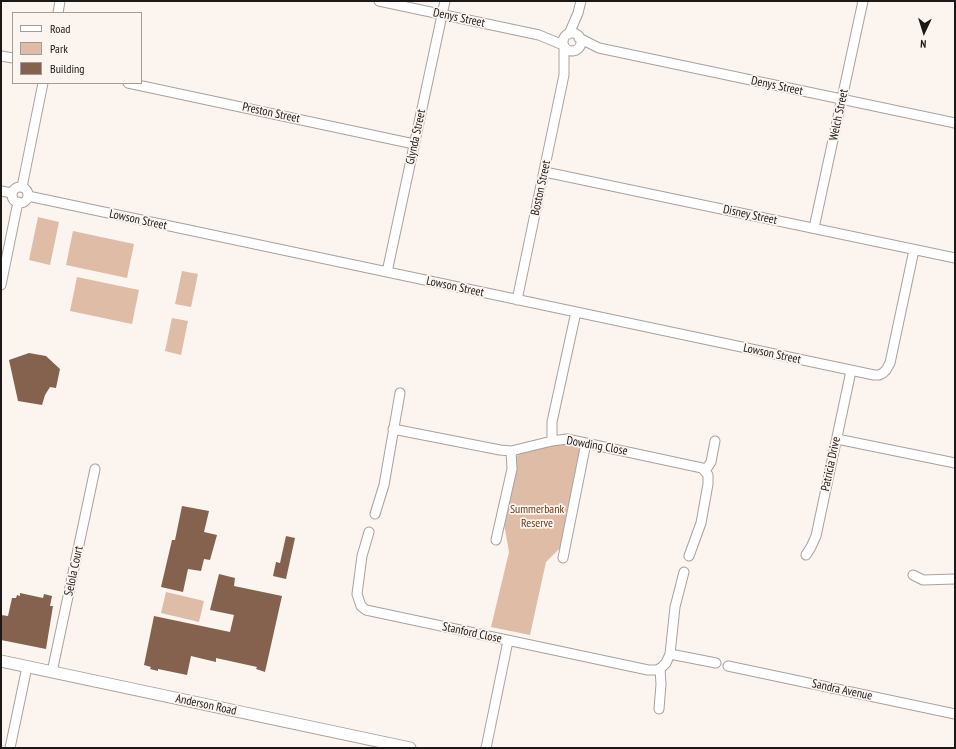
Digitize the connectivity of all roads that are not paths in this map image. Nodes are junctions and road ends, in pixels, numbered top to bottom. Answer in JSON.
{"nodes":[{"id":1,"x":60,"y":1,"type":"edge"},
{"id":2,"x":379,"y":1,"type":"edge"},
{"id":3,"x":445,"y":1,"type":"edge"},
{"id":4,"x":581,"y":1,"type":"edge"},
{"id":5,"x":863,"y":1,"type":"edge"},
{"id":6,"x":58,"y":12,"type":"edge"},
{"id":7,"x":578,"y":13,"type":"junction"},
{"id":8,"x":442,"y":15,"type":"junction"},
{"id":9,"x":568,"y":35,"type":"junction"},
{"id":10,"x":539,"y":36,"type":"junction"},
{"id":11,"x":579,"y":38,"type":"junction"},
{"id":12,"x":563,"y":45,"type":"junction"},
{"id":13,"x":600,"y":48,"type":"junction"},
{"id":14,"x":575,"y":50,"type":"junction"},
{"id":15,"x":1,"y":56,"type":"edge"},
{"id":16,"x":12,"y":58,"type":"edge"},
{"id":17,"x":564,"y":75,"type":"junction"},
{"id":18,"x":43,"y":84,"type":"edge"},
{"id":19,"x":133,"y":84,"type":"edge"},
{"id":20,"x":842,"y":100,"type":"junction"},
{"id":21,"x":955,"y":124,"type":"edge"},
{"id":22,"x":414,"y":144,"type":"junction"},
{"id":23,"x":545,"y":172,"type":"junction"},
{"id":24,"x":22,"y":187,"type":"junction"},
{"id":25,"x":1,"y":191,"type":"edge"},
{"id":26,"x":12,"y":193,"type":"junction"},
{"id":27,"x":28,"y":196,"type":"junction"},
{"id":28,"x":18,"y":202,"type":"junction"},
{"id":29,"x":814,"y":228,"type":"junction"},
{"id":30,"x":914,"y":250,"type":"junction"},
{"id":31,"x":955,"y":258,"type":"edge"},
{"id":32,"x":387,"y":272,"type":"junction"},
{"id":33,"x":1,"y":285,"type":"edge"},
{"id":34,"x":517,"y":300,"type":"junction"},
{"id":35,"x":576,"y":312,"type":"junction"},
{"id":36,"x":851,"y":371,"type":"junction"},
{"id":37,"x":400,"y":393,"type":"dead end"},
{"id":38,"x":393,"y":428,"type":"junction"},
{"id":39,"x":837,"y":438,"type":"junction"},
{"id":40,"x":552,"y":441,"type":"junction"},
{"id":41,"x":715,"y":441,"type":"dead end"},
{"id":42,"x":586,"y":442,"type":"junction"},
{"id":43,"x":511,"y":451,"type":"junction"},
{"id":44,"x":955,"y":463,"type":"edge"},
{"id":45,"x":95,"y":469,"type":"dead end"},
{"id":46,"x":705,"y":471,"type":"junction"},
{"id":47,"x":375,"y":514,"type":"dead end"},
{"id":48,"x":369,"y":532,"type":"dead end"},
{"id":49,"x":496,"y":540,"type":"dead end"},
{"id":50,"x":806,"y":555,"type":"dead end"},
{"id":51,"x":689,"y":556,"type":"dead end"},
{"id":52,"x":562,"y":558,"type":"dead end"},
{"id":53,"x":684,"y":572,"type":"dead end"},
{"id":54,"x":913,"y":575,"type":"dead end"},
{"id":55,"x":955,"y":579,"type":"edge"},
{"id":56,"x":508,"y":641,"type":"junction"},
{"id":57,"x":670,"y":654,"type":"junction"},
{"id":58,"x":1,"y":661,"type":"edge"},
{"id":59,"x":716,"y":663,"type":"dead end"},
{"id":60,"x":728,"y":666,"type":"dead end"},
{"id":61,"x":28,"y":667,"type":"junction"},
{"id":62,"x":660,"y":669,"type":"junction"},
{"id":63,"x":52,"y":672,"type":"junction"},
{"id":64,"x":659,"y":709,"type":"dead end"},
{"id":65,"x":955,"y":714,"type":"edge"},
{"id":66,"x":10,"y":748,"type":"edge"},
{"id":67,"x":410,"y":748,"type":"edge"},
{"id":68,"x":486,"y":748,"type":"edge"}],
"edges":[{"from":1,"to":6,"type":"street"},
{"from":2,"to":8,"type":"street","name":"Denys Street"},
{"from":3,"to":8,"type":"street","name":"Glynda Street"},
{"from":4,"to":7,"type":"street"},
{"from":5,"to":20,"type":"street","name":"Welch Street"},
{"from":7,"to":9,"type":"street"},
{"from":7,"to":11,"type":"street"},
{"from":8,"to":10,"type":"street","name":"Denys Street"},
{"from":8,"to":22,"type":"street","name":"Glynda Street"},
{"from":9,"to":10,"type":"street","name":"Denys Street"},
{"from":9,"to":11,"type":"street"},
{"from":9,"to":12,"type":"street"},
{"from":10,"to":12,"type":"street","name":"Denys Street"},
{"from":11,"to":13,"type":"street","name":"Denys Street"},
{"from":11,"to":14,"type":"street"},
{"from":12,"to":14,"type":"street"},
{"from":12,"to":17,"type":"street","name":"Boston Street"},
{"from":13,"to":14,"type":"street","name":"Denys Street"},
{"from":13,"to":20,"type":"street","name":"Denys Street"},
{"from":14,"to":17,"type":"street","name":"Boston Street"},
{"from":15,"to":16,"type":"street"},
{"from":17,"to":23,"type":"street","name":"Boston Street"},
{"from":18,"to":24,"type":"street"},
{"from":19,"to":22,"type":"street","name":"Preston Street"},
{"from":20,"to":21,"type":"street","name":"Denys Street"},
{"from":20,"to":29,"type":"street","name":"Welch Street"},
{"from":22,"to":32,"type":"street","name":"Glynda Street"},
{"from":23,"to":29,"type":"street","name":"Disney Street"},
{"from":23,"to":34,"type":"street","name":"Boston Street"},
{"from":24,"to":26,"type":"street"},
{"from":24,"to":27,"type":"street"},
{"from":25,"to":26,"type":"street"},
{"from":26,"to":28,"type":"street"},
{"from":27,"to":28,"type":"street"},
{"from":27,"to":32,"type":"street","name":"Lowson Street"},
{"from":28,"to":33,"type":"street"},
{"from":29,"to":30,"type":"street","name":"Disney Street"},
{"from":30,"to":31,"type":"street","name":"Disney Street"},
{"from":30,"to":36,"type":"street","name":"Lowson Street"},
{"from":32,"to":34,"type":"street","name":"Lowson Street"},
{"from":34,"to":35,"type":"street","name":"Lowson Street"},
{"from":35,"to":36,"type":"street","name":"Lowson Street"},
{"from":35,"to":40,"type":"street"},
{"from":36,"to":39,"type":"street","name":"Patricia Drive"},
{"from":37,"to":38,"type":"street"},
{"from":38,"to":43,"type":"street","name":"Dowding Close"},
{"from":38,"to":47,"type":"street"},
{"from":39,"to":44,"type":"street"},
{"from":39,"to":50,"type":"street","name":"Patricia Drive"},
{"from":40,"to":42,"type":"street","name":"Dowding Close"},
{"from":40,"to":43,"type":"street","name":"Dowding Close"},
{"from":41,"to":46,"type":"street"},
{"from":42,"to":46,"type":"street","name":"Dowding Close"},
{"from":42,"to":52,"type":"street"},
{"from":43,"to":49,"type":"street"},
{"from":45,"to":63,"type":"street","name":"Selola Court"},
{"from":46,"to":51,"type":"street"},
{"from":48,"to":56,"type":"street","name":"Stanford Close"},
{"from":53,"to":57,"type":"street"},
{"from":54,"to":55,"type":"street"},
{"from":56,"to":62,"type":"street","name":"Stanford Close"},
{"from":56,"to":68,"type":"street"},
{"from":57,"to":59,"type":"street"},
{"from":57,"to":62,"type":"street"},
{"from":58,"to":61,"type":"street","name":"Anderson Road"},
{"from":60,"to":65,"type":"street","name":"Sandra Avenue"},
{"from":61,"to":63,"type":"street","name":"Anderson Road"},
{"from":61,"to":66,"type":"street"},
{"from":62,"to":64,"type":"street"},
{"from":63,"to":67,"type":"street","name":"Anderson Road"}]}
